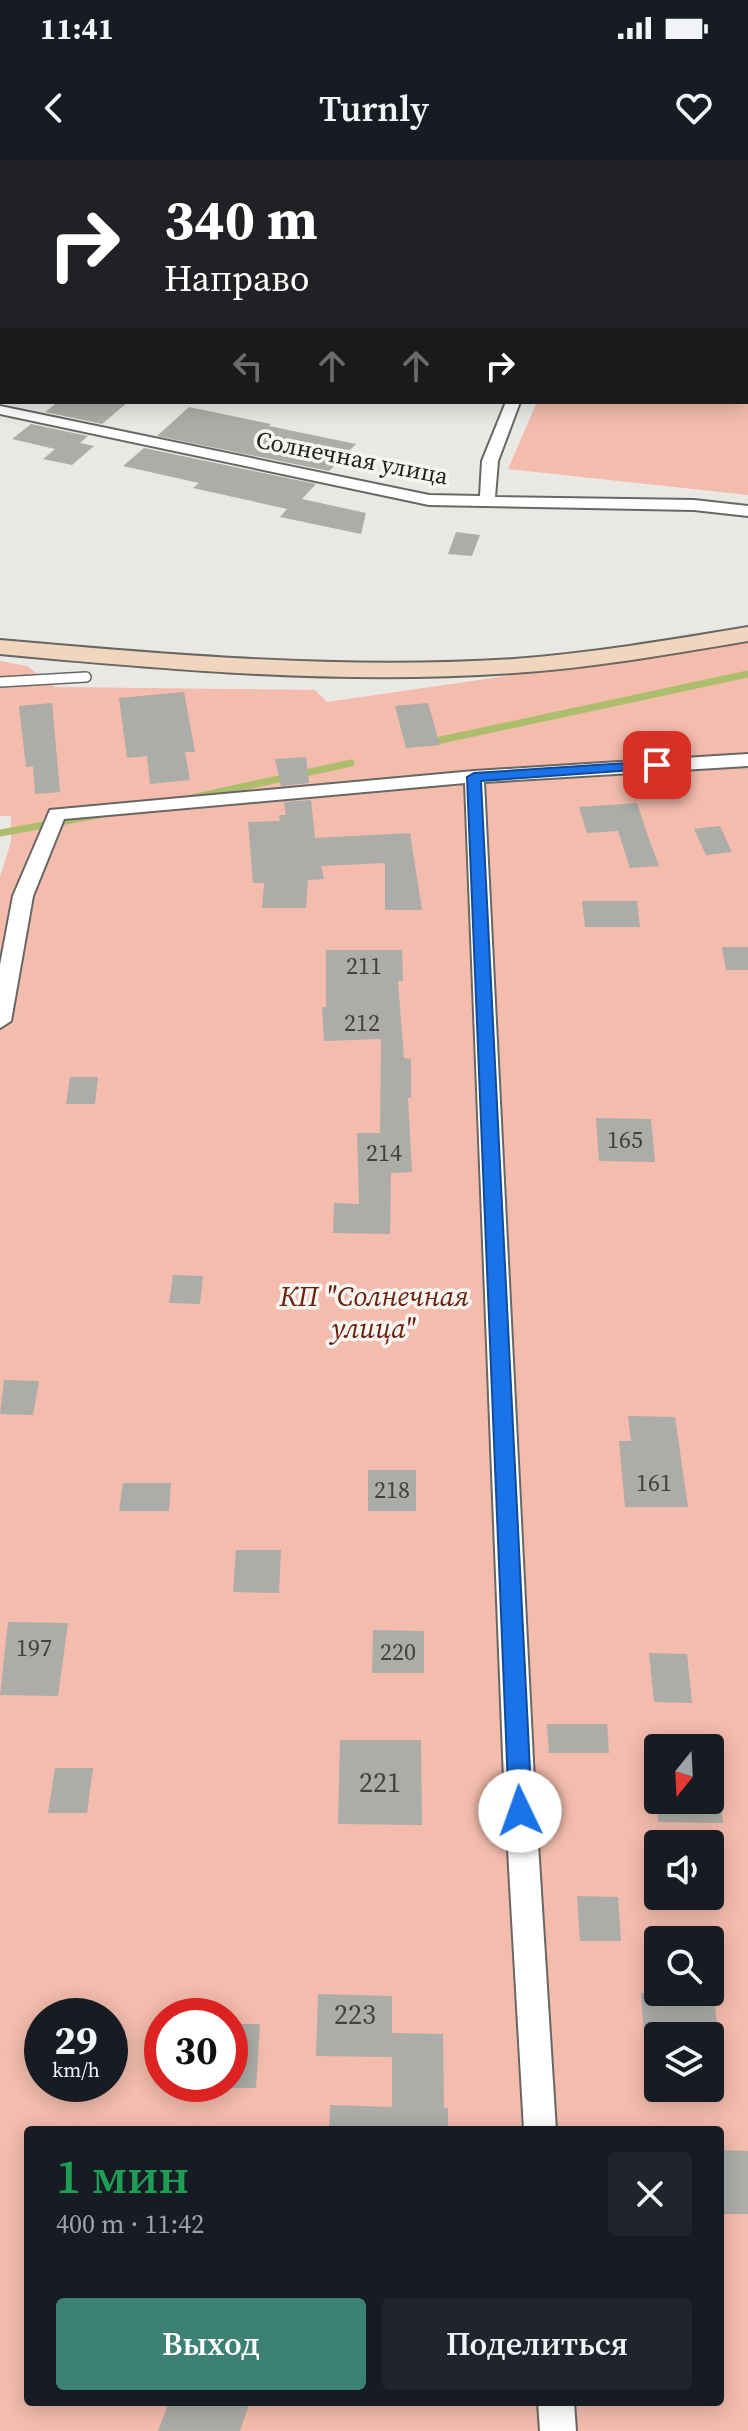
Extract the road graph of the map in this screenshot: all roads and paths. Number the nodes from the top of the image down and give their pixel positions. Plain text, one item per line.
1 (512, 404) edge
2 (0, 410) edge
3 (487, 503) junction
4 (748, 511) edge
5 (748, 634) edge
6 (0, 647) edge
7 (86, 677) dead end
8 (0, 682) edge
9 (748, 760) edge
10 (474, 777) junction
11 (0, 1021) edge
12 (540, 2126) edge
13 (556, 2406) edge
14 (558, 2431) edge

1 - 3 street
2 - 3 street, Солнечная улица
3 - 4 street, Солнечная улица
5 - 6 main road
7 - 8 lane
9 - 10 street
10 - 11 street
10 - 12 street
13 - 14 street

